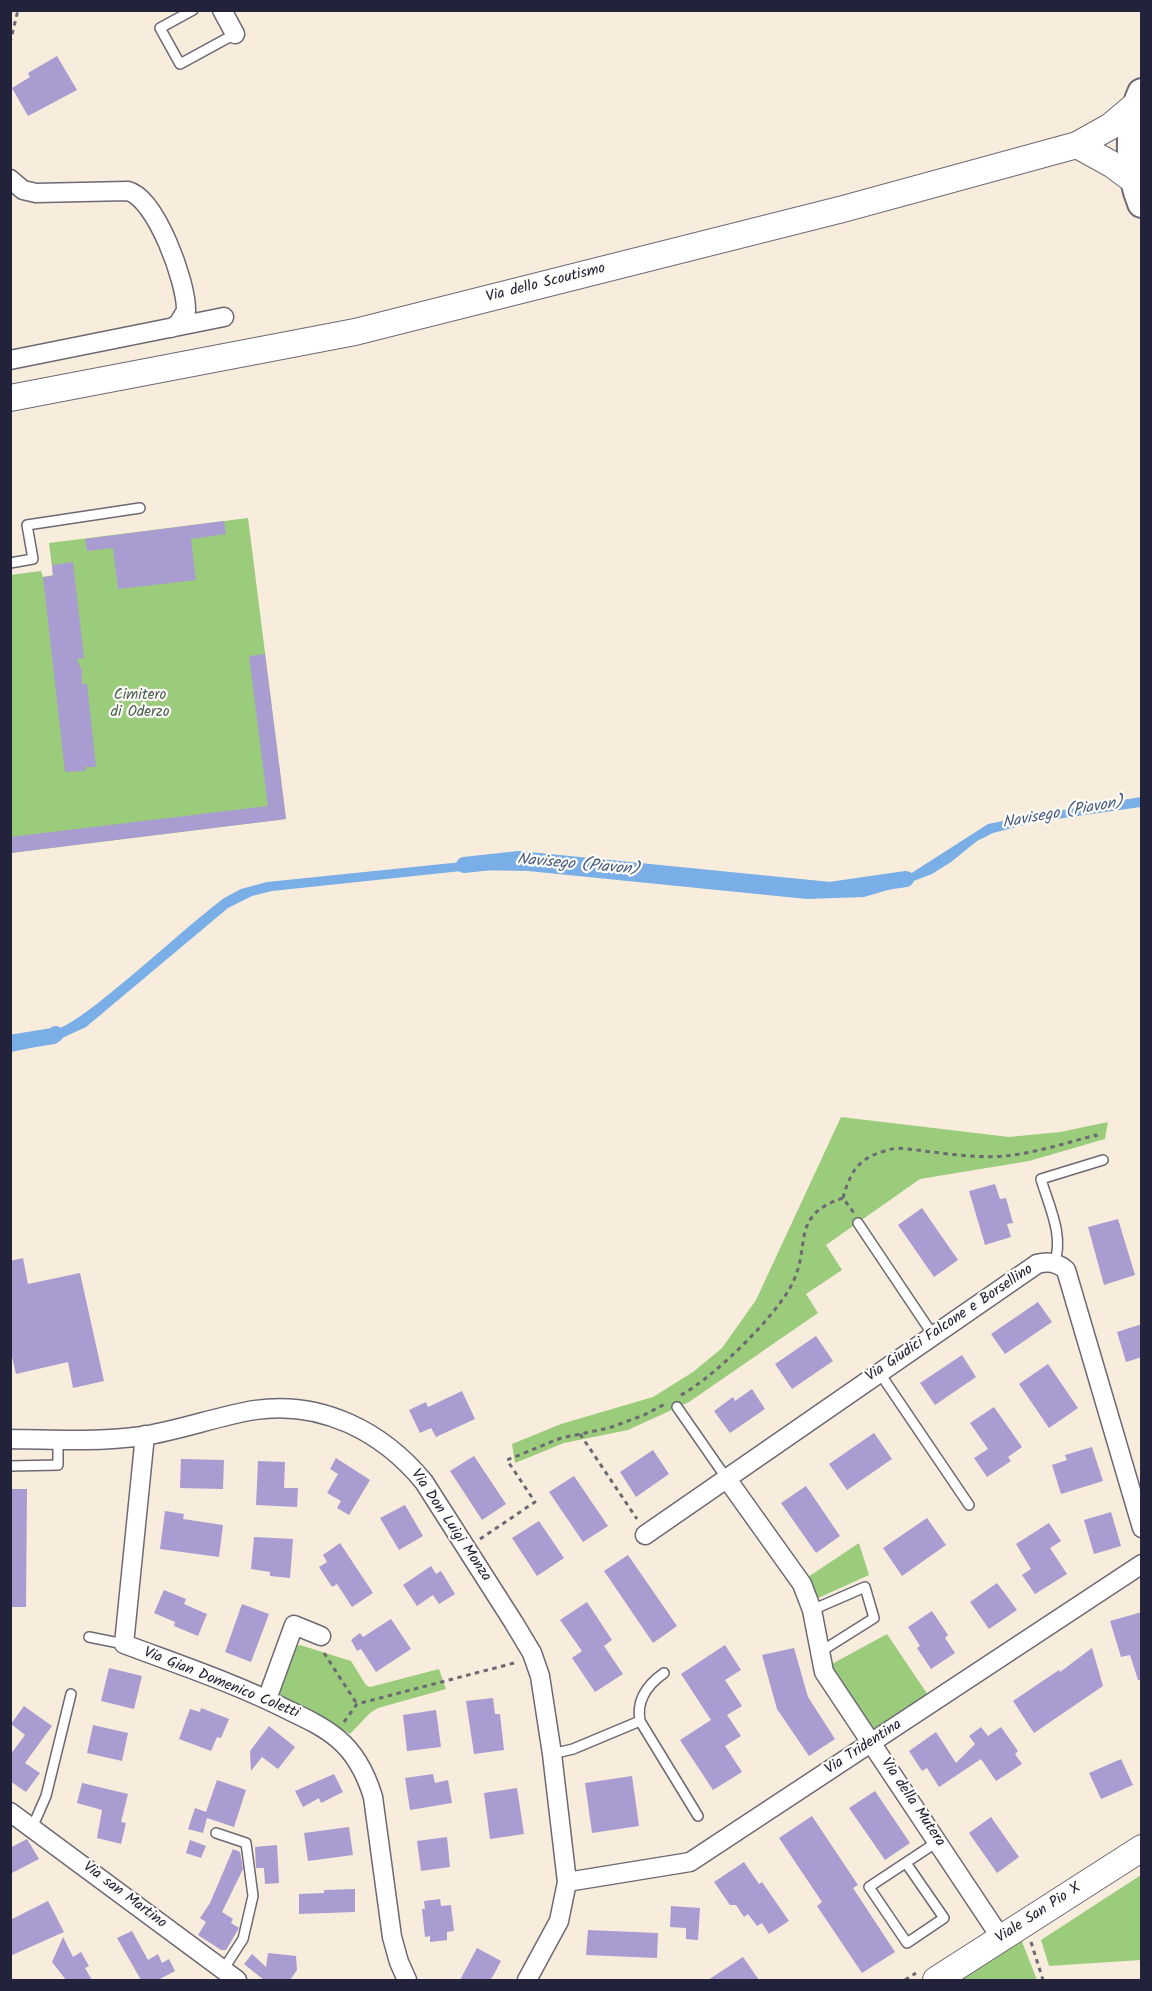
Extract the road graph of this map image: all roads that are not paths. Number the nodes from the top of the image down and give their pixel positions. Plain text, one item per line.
1 (193, 10) edge
2 (222, 10) edge
3 (235, 34) joint
4 (1139, 98) edge
5 (1077, 146) junction
6 (10, 179) edge
7 (1139, 193) edge
8 (224, 317) dead end
9 (171, 328) junction
10 (10, 360) edge
11 (10, 398) edge
12 (140, 508) dead end
13 (10, 563) edge
14 (1104, 1160) dead end
15 (858, 1223) road end
16 (1054, 1263) junction
17 (933, 1335) junction
18 (879, 1372) junction
19 (676, 1403) road end
20 (145, 1435) junction
21 (10, 1439) edge
22 (58, 1440) junction
23 (10, 1466) edge
24 (727, 1479) junction
25 (969, 1505) dead end
26 (641, 1527) road end
27 (1142, 1528) edge
28 (1142, 1564) edge
29 (812, 1610) junction
30 (321, 1636) road end
31 (89, 1637) dead end
32 (124, 1644) junction
33 (820, 1652) junction
34 (664, 1673) dead end
35 (71, 1694) dead end
36 (267, 1699) junction
37 (640, 1721) junction
38 (871, 1743) junction
39 (552, 1754) junction
40 (10, 1812) edge
41 (698, 1816) dead end
42 (32, 1828) junction
43 (216, 1833) dead end
44 (938, 1842) junction
45 (1142, 1848) edge
46 (906, 1863) junction
47 (567, 1882) junction
48 (1002, 1938) junction
49 (230, 1975) edge
50 (406, 1980) edge
51 (526, 1980) edge
52 (936, 1980) edge

1 - 3 lane
2 - 3 street
4 - 5 street, Via dello Scoutismo
4 - 7 main road
5 - 7 street
5 - 11 street, Via dello Scoutismo
6 - 9 street
8 - 9 street
9 - 10 street
12 - 13 lane
14 - 16 lane
15 - 17 lane
16 - 17 street, Via Giudici Falcone e Borsellino
16 - 27 street, Via Giudici Falcone e Borsellino
17 - 18 street, Via Giudici Falcone e Borsellino
18 - 24 street, Via Giudici Falcone e Borsellino
18 - 25 lane
19 - 24 lane
20 - 22 street, Via Don Luigi Monza
20 - 32 street, Via Gian Domenico Coletti
20 - 39 street, Via Don Luigi Monza
21 - 22 street, Via Don Luigi Monza
22 - 23 lane
24 - 26 street, Via Giudici Falcone e Borsellino
24 - 29 street, Via della Mutera
28 - 38 street, Via Tridentina
29 - 33 street, Via della Mutera
29 - 33 lane
30 - 36 street
31 - 32 lane
32 - 36 street, Via Gian Domenico Coletti
33 - 38 street, Via della Mutera
34 - 37 lane
35 - 42 lane
36 - 50 street, Via Gian Domenico Coletti
37 - 39 lane
37 - 41 lane
38 - 44 street, Via della Mutera
38 - 47 street, Via Tridentina
39 - 47 street, Via Don Luigi Monza
40 - 42 street, Via san Martino
42 - 49 street, Via san Martino
43 - 49 lane
44 - 46 lane
44 - 48 street, Via della Mutera
45 - 48 street, Viale San Pio X
46 - 46 lane
47 - 51 street, Via Don Luigi Monza
48 - 52 street, Viale San Pio X

